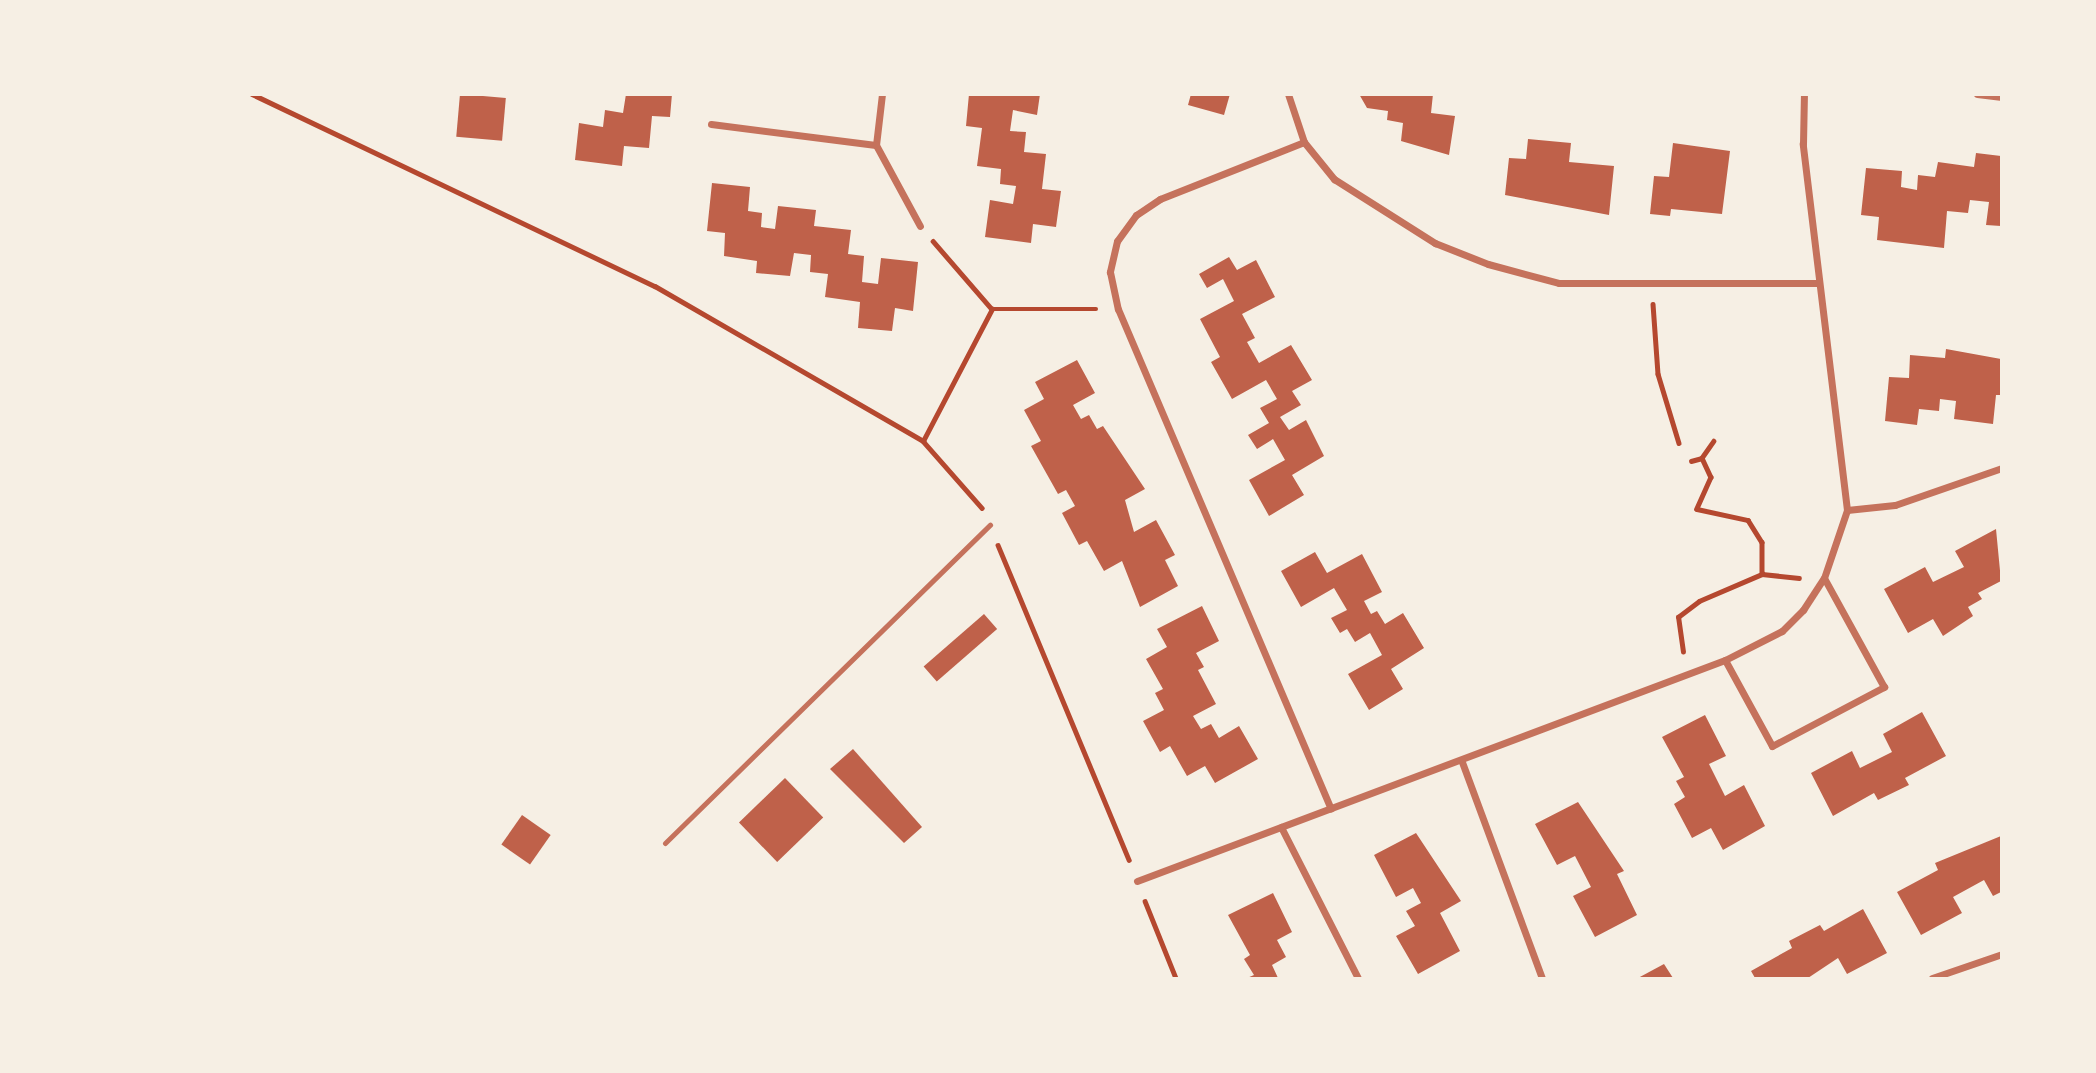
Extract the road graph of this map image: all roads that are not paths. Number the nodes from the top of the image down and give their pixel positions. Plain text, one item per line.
1 (882, 94) edge
2 (1287, 94) edge
3 (1804, 94) edge
4 (1977, 94) edge
5 (2001, 97) edge
6 (711, 124) dead end
7 (1304, 142) junction
8 (876, 145) junction
9 (920, 226) road end
10 (1819, 283) junction
11 (2001, 468) edge
12 (1847, 510) junction
13 (990, 525) road end
14 (1824, 578) junction
15 (1725, 660) junction
16 (1462, 762) junction
17 (1331, 809) junction
18 (1282, 827) junction
19 (665, 843) dead end
20 (1137, 881) road end
21 (2001, 954) edge
22 (1358, 978) edge
23 (1542, 978) edge
24 (1932, 978) edge

1 - 8 street
2 - 7 street
3 - 10 street
4 - 5 street
6 - 8 street
7 - 10 street
7 - 17 street
8 - 9 street
10 - 12 street
11 - 12 street
12 - 14 street
13 - 19 lane
14 - 15 street
14 - 15 street
15 - 16 street
16 - 17 street
16 - 23 street
17 - 18 street
18 - 20 street
18 - 22 street
21 - 24 street

